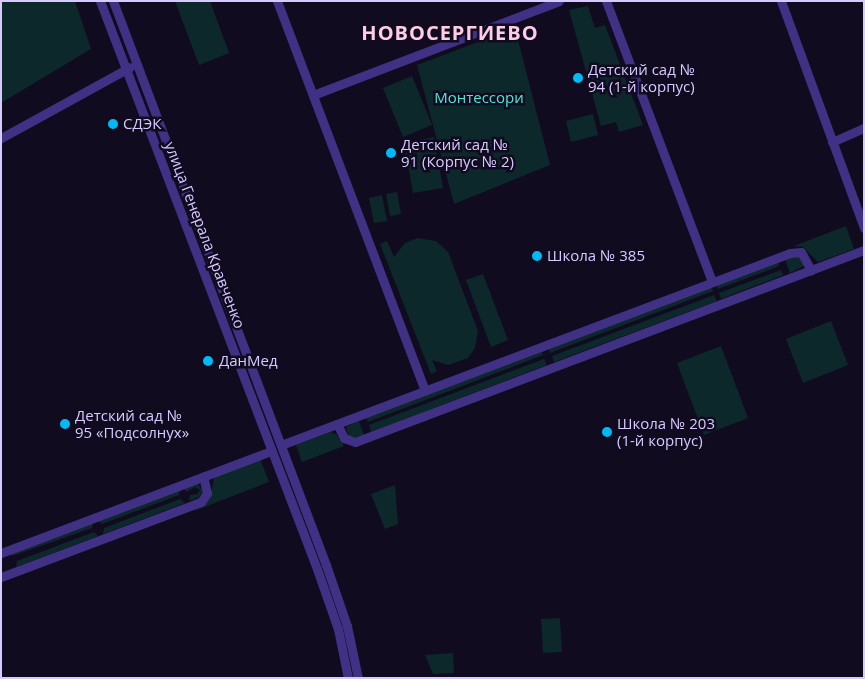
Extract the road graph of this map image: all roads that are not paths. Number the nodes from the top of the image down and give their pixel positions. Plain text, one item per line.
1 (100, 1) edge
2 (113, 1) edge
3 (277, 1) edge
4 (559, 1) edge
5 (606, 1) edge
6 (781, 1) edge
7 (137, 64) junction
8 (127, 68) junction
9 (313, 95) junction
10 (864, 128) edge
11 (1, 138) edge
12 (832, 142) junction
13 (863, 226) edge
14 (864, 250) edge
15 (811, 270) junction
16 (712, 282) junction
17 (425, 391) junction
18 (337, 424) junction
19 (281, 445) junction
20 (271, 451) junction
21 (203, 476) junction
22 (1, 553) edge
23 (1, 577) edge
24 (348, 678) edge
25 (358, 678) edge

1 - 8 street, улица Генерала Кравченко
2 - 7 street, улица Генерала Кравченко
3 - 9 street
4 - 9 street
5 - 16 street
6 - 12 street
7 - 8 street
7 - 19 street, улица Генерала Кравченко
8 - 11 street
8 - 20 street, улица Генерала Кравченко
9 - 17 street
10 - 12 street
12 - 13 street
14 - 15 street
15 - 16 street
15 - 18 street
16 - 17 street
17 - 18 street
18 - 19 street
19 - 25 street, улица Генерала Кравченко
20 - 21 street
20 - 24 street, улица Генерала Кравченко
21 - 22 street
21 - 23 street

